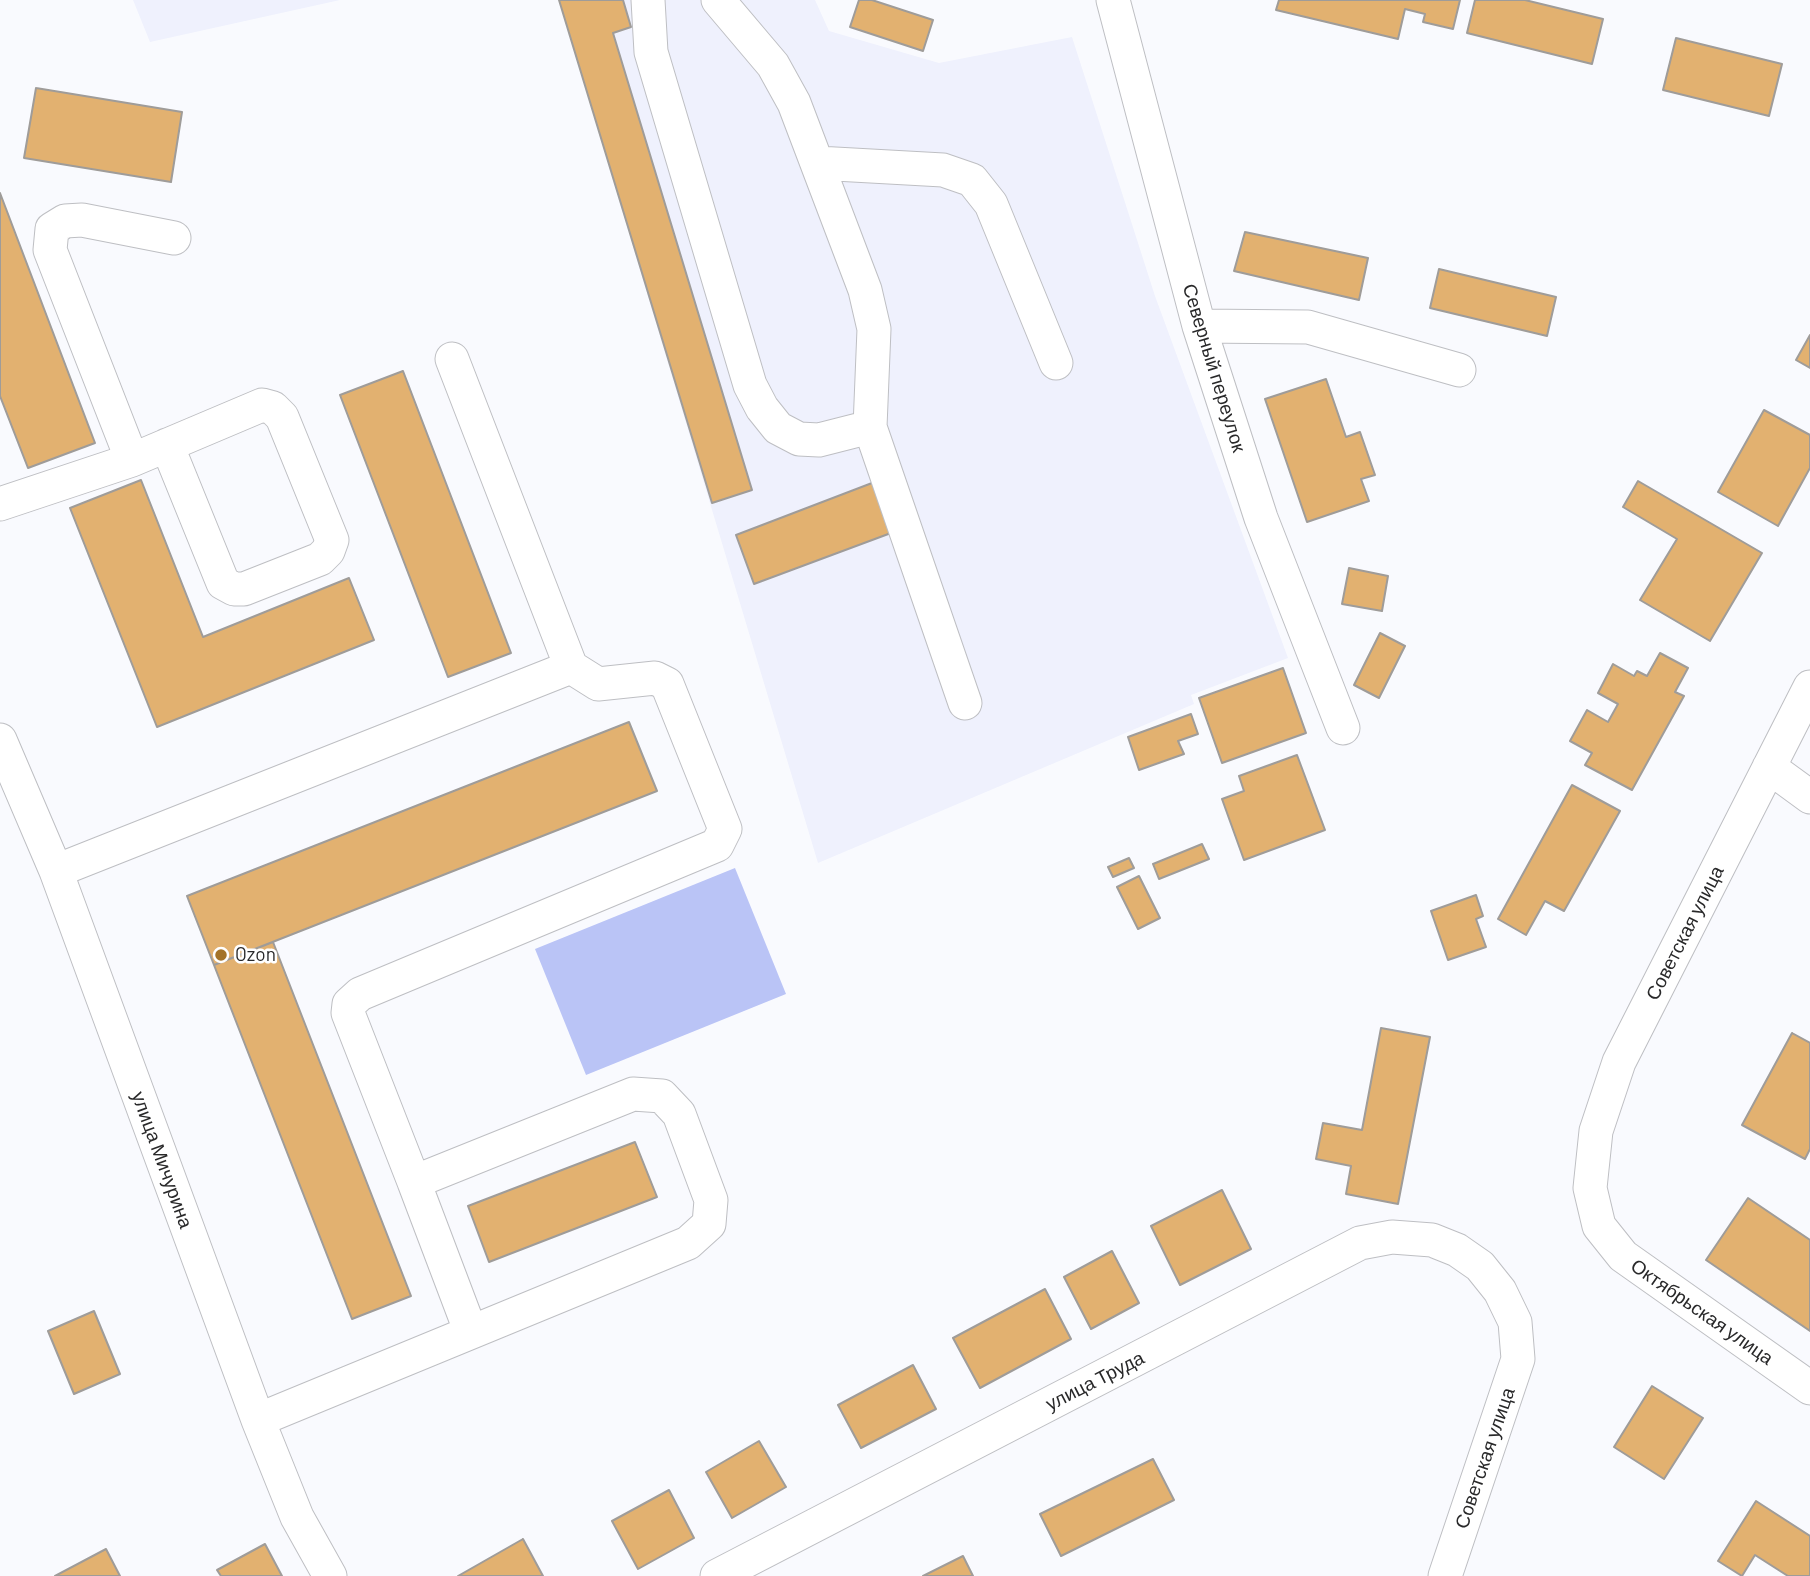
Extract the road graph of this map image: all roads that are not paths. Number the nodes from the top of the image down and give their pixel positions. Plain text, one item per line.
1 (648, 0) edge
2 (718, 0) edge
3 (1113, 0) edge
4 (817, 163) junction
5 (174, 238) dead end
6 (1199, 326) junction
7 (452, 359) dead end
8 (1056, 363) dead end
9 (1459, 370) dead end
10 (870, 428) junction
11 (167, 445) junction
12 (132, 460) junction
13 (0, 504) edge
14 (571, 667) junction
15 (1810, 687) edge
16 (965, 703) dead end
17 (1343, 728) dead end
18 (0, 740) edge
19 (1769, 767) junction
20 (1810, 797) edge
21 (56, 871) junction
22 (414, 1182) junction
23 (1590, 1188) joint
24 (1480, 1266) joint
25 (470, 1330) junction
26 (1810, 1388) edge
27 (258, 1420) junction
28 (330, 1576) edge
29 (717, 1576) edge
30 (1445, 1576) edge

1 - 10 street
2 - 4 street
3 - 6 street, Северный переулок
4 - 8 street
4 - 10 street
5 - 12 street
6 - 9 street
6 - 17 street, Северный переулок
7 - 14 street
10 - 16 street
11 - 11 street
11 - 12 street
12 - 13 street
14 - 21 street
14 - 22 street
15 - 19 street, Советская улица
18 - 21 street, улица Мичурина
19 - 20 street
19 - 23 street, Советская улица
21 - 27 street, улица Мичурина
22 - 25 street
22 - 25 street
23 - 26 street, Октябрьская улица
24 - 29 street, улица Труда
24 - 30 street, Советская улица
25 - 27 street
27 - 28 street, улица Мичурина

